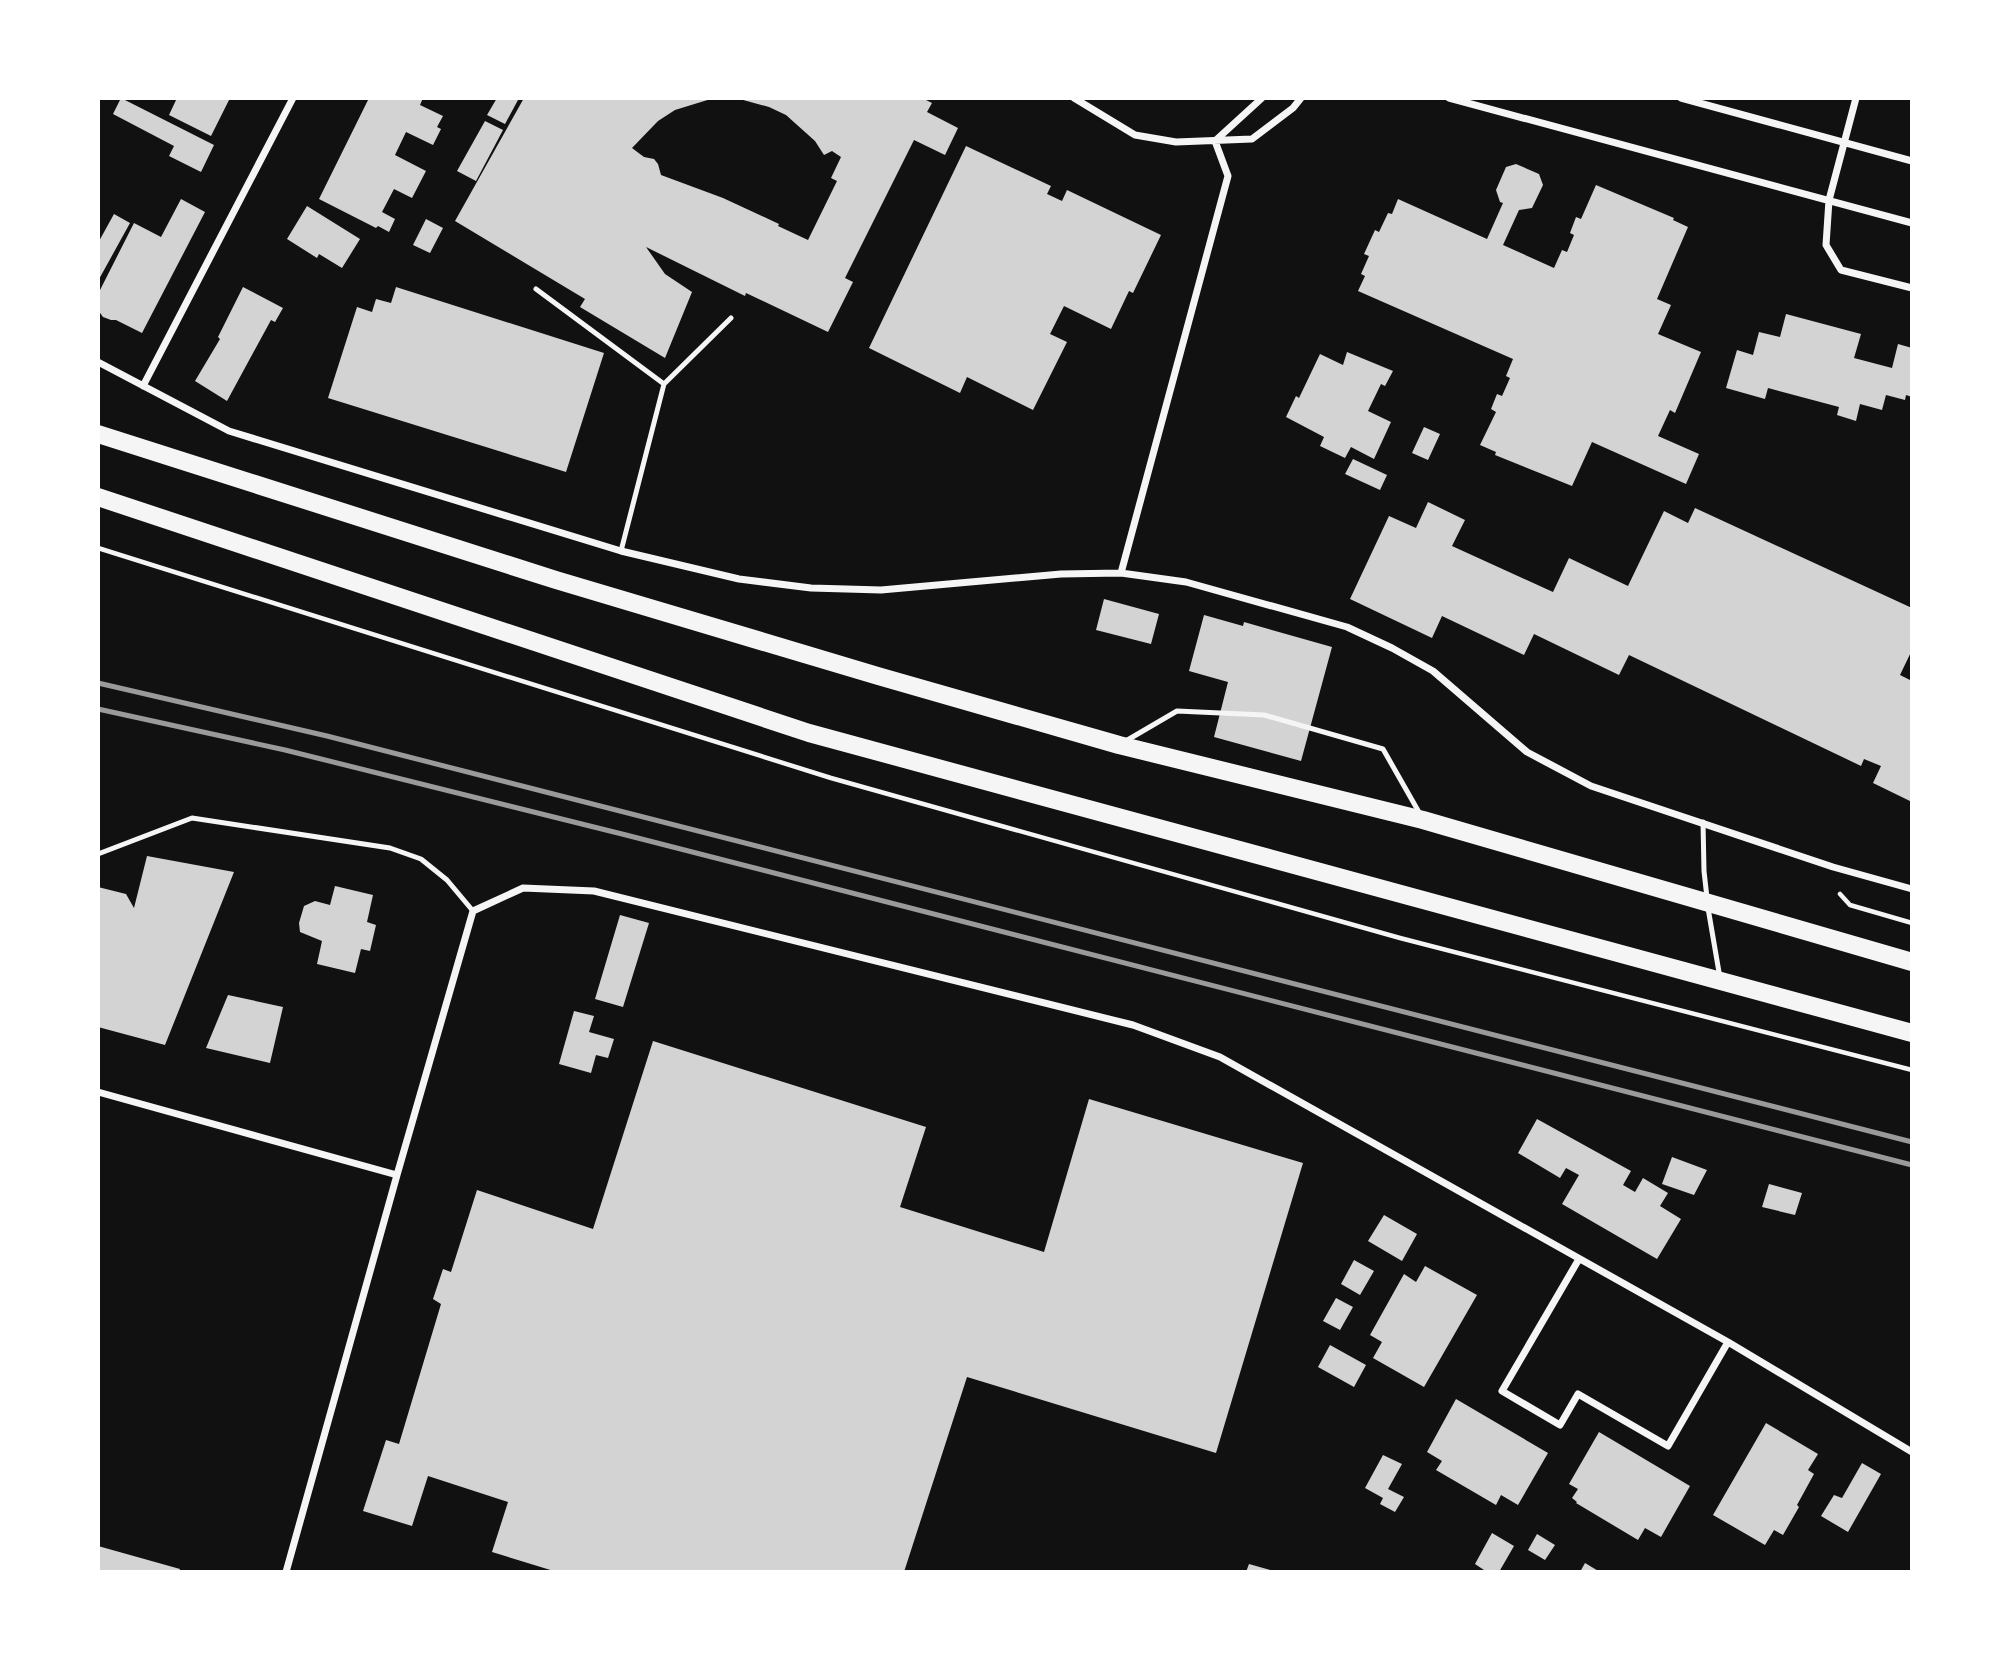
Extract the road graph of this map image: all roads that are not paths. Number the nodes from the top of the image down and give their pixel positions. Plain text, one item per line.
1 (293, 98) edge
2 (1074, 98) edge
3 (1262, 98) edge
4 (1301, 98) edge
5 (1449, 98) edge
6 (1681, 98) edge
7 (1856, 98) edge
8 (1215, 141) junction
9 (1844, 143) junction
10 (1912, 161) edge
11 (1829, 200) junction
12 (1912, 223) edge
13 (1912, 288) edge
14 (536, 289) dead end
15 (731, 318) dead end
16 (98, 362) edge
17 (664, 384) junction
18 (144, 386) junction
19 (98, 434) edge
20 (98, 497) edge
21 (621, 551) junction
22 (1121, 573) junction
23 (1119, 745) junction
24 (1423, 820) junction
25 (1703, 822) junction
26 (98, 854) edge
27 (1912, 889) edge
28 (1707, 903) junction
29 (473, 911) junction
30 (1912, 962) edge
31 (1721, 981) junction
32 (1912, 1032) edge
33 (98, 1091) edge
34 (397, 1175) junction
35 (1579, 1259) junction
36 (1728, 1342) junction
37 (1912, 1452) edge
38 (286, 1572) edge

1 - 18 street
2 - 8 street
3 - 8 street
4 - 8 street
5 - 11 street
6 - 9 street
7 - 9 street
8 - 22 street
9 - 10 street
9 - 11 street
11 - 12 street
11 - 13 street
14 - 17 lane
15 - 17 lane
16 - 18 street
17 - 21 lane
18 - 21 street
19 - 23 main road
20 - 31 main road
21 - 22 street
22 - 25 street
23 - 24 main road
23 - 24 lane
24 - 28 main road
25 - 27 street
25 - 28 lane
26 - 29 lane
28 - 30 main road
28 - 31 lane
29 - 34 street
29 - 35 street
31 - 32 main road
33 - 34 street
34 - 38 street
35 - 36 street
35 - 36 street
36 - 37 street

